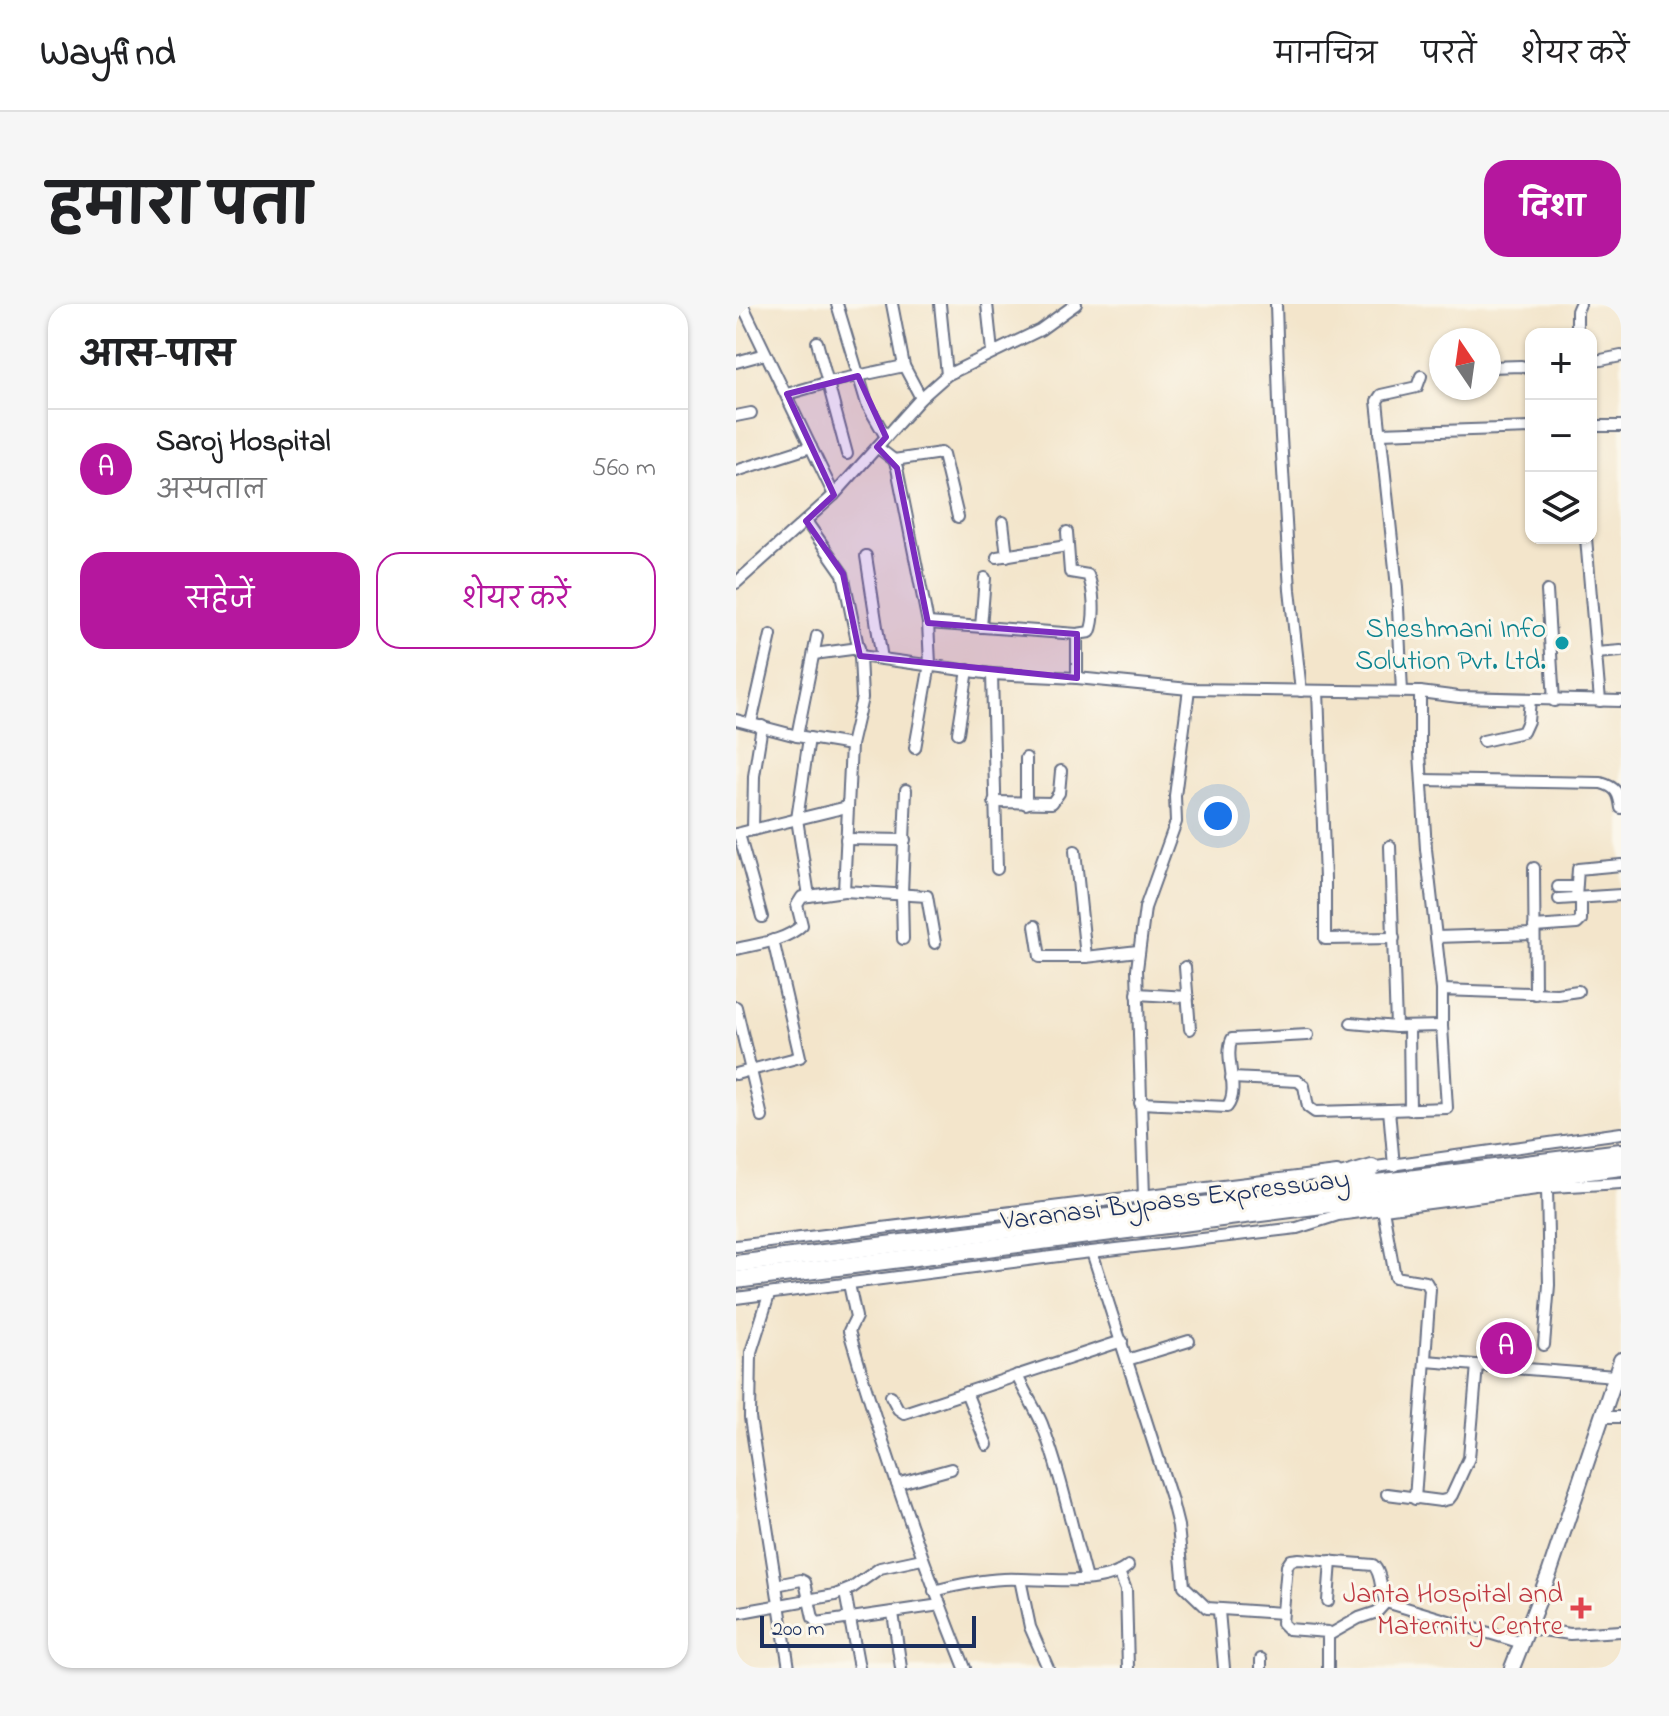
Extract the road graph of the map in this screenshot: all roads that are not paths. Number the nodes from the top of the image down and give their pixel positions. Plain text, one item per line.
1 (742, 304) edge
2 (837, 304) edge
3 (892, 304) edge
4 (940, 304) edge
5 (987, 304) edge
6 (1076, 304) edge
7 (1276, 304) edge
8 (1580, 304) edge
9 (1577, 328) edge
10 (817, 342) dead end
11 (992, 352) junction
12 (765, 354) junction
13 (1621, 356) edge
14 (1597, 361) edge
15 (736, 362) edge
16 (904, 366) junction
17 (1501, 367) edge
18 (1525, 367) edge
19 (947, 375) junction
20 (858, 376) junction
21 (1421, 376) dead end
22 (829, 382) junction
23 (787, 394) junction
24 (921, 398) junction
25 (751, 413) dead end
26 (736, 416) edge
27 (1597, 426) edge
28 (1621, 426) edge
29 (1525, 428) edge
30 (1380, 433) junction
31 (886, 437) junction
32 (811, 447) junction
33 (877, 447) junction
34 (847, 454) dead end
35 (894, 460) junction
36 (736, 471) edge
37 (834, 495) junction
38 (958, 517) dead end
39 (806, 521) junction
40 (1003, 522) dead end
41 (1067, 532) dead end
42 (1587, 544) edge
43 (1067, 546) junction
44 (866, 556) dead end
45 (736, 564) edge
46 (985, 578) dead end
47 (740, 579) edge
48 (1547, 591) dead end
49 (928, 623) junction
50 (981, 627) junction
51 (1077, 634) junction
52 (771, 635) dead end
53 (817, 636) dead end
54 (1621, 651) edge
55 (859, 652) junction
56 (1596, 653) junction
57 (814, 654) junction
58 (882, 659) junction
59 (930, 664) junction
60 (968, 670) junction
61 (992, 674) junction
62 (1077, 678) junction
63 (1189, 689) junction
64 (1301, 691) junction
65 (1318, 691) junction
66 (1402, 692) junction
67 (1420, 692) junction
68 (1530, 700) junction
69 (1554, 701) junction
70 (1600, 701) junction
71 (1621, 701) edge
72 (736, 720) edge
73 (757, 725) junction
74 (958, 733) dead end
75 (797, 736) junction
76 (809, 738) junction
77 (1483, 741) dead end
78 (851, 745) junction
79 (915, 748) dead end
80 (1026, 758) dead end
81 (1061, 771) dead end
82 (1423, 780) junction
83 (906, 790) dead end
84 (994, 802) junction
85 (1026, 804) junction
86 (847, 807) junction
87 (1621, 808) edge
88 (797, 819) junction
89 (753, 830) junction
90 (737, 834) edge
91 (846, 839) junction
92 (905, 840) junction
93 (1390, 846) dead end
94 (1075, 851) dead end
95 (1621, 865) edge
96 (1534, 868) dead end
97 (997, 869) dead end
98 (844, 891) junction
99 (902, 893) junction
100 (1559, 893) dead end
101 (1578, 895) junction
102 (1621, 895) edge
103 (809, 896) junction
104 (762, 917) dead end
105 (1035, 926) dead end
106 (1534, 931) junction
107 (1436, 937) junction
108 (1394, 938) junction
109 (903, 939) dead end
110 (773, 940) junction
111 (935, 943) dead end
112 (736, 949) edge
113 (1138, 951) junction
114 (1086, 957) junction
115 (1185, 967) dead end
116 (1442, 990) junction
117 (1578, 991) dead end
118 (1137, 994) junction
119 (1535, 994) junction
120 (1188, 997) junction
121 (736, 1007) edge
122 (1351, 1023) dead end
123 (1442, 1026) junction
124 (1396, 1027) junction
125 (1409, 1027) junction
126 (1190, 1029) dead end
127 (1308, 1035) dead end
128 (752, 1070) junction
129 (736, 1074) edge
130 (1231, 1078) junction
131 (1140, 1103) junction
132 (1389, 1110) junction
133 (1410, 1110) junction
134 (762, 1117) dead end
135 (1621, 1133) edge
136 (1621, 1145) edge
137 (1621, 1152) edge
138 (1554, 1160) junction
139 (1394, 1166) junction
140 (1621, 1167) edge
141 (1372, 1168) junction
142 (1621, 1183) edge
143 (1547, 1188) junction
144 (1144, 1197) junction
145 (1259, 1197) junction
146 (1382, 1197) junction
147 (1270, 1213) junction
148 (1338, 1215) junction
149 (736, 1246) edge
150 (1092, 1252) junction
151 (736, 1264) edge
152 (736, 1280) edge
153 (849, 1284) junction
154 (769, 1295) junction
155 (736, 1298) edge
156 (1122, 1341) junction
157 (1189, 1341) dead end
158 (1544, 1345) dead end
159 (1127, 1360) junction
160 (1621, 1360) edge
161 (1426, 1361) junction
162 (1477, 1365) junction
163 (1017, 1375) junction
164 (1615, 1376) junction
165 (966, 1392) junction
166 (891, 1396) dead end
167 (1601, 1417) junction
168 (1621, 1417) edge
169 (987, 1445) dead end
170 (951, 1469) dead end
171 (897, 1484) junction
172 (1387, 1494) dead end
173 (1415, 1499) junction
174 (922, 1559) junction
175 (1331, 1561) junction
176 (1020, 1579) junction
177 (1086, 1579) junction
178 (776, 1585) junction
179 (934, 1591) junction
180 (845, 1592) junction
181 (810, 1600) junction
182 (1328, 1601) dead end
183 (1386, 1602) junction
184 (940, 1605) junction
185 (780, 1606) junction
186 (1219, 1611) junction
187 (736, 1613) edge
188 (893, 1613) junction
189 (1282, 1613) junction
190 (851, 1620) junction
191 (1528, 1628) junction
192 (1621, 1631) edge
193 (1329, 1635) junction
194 (1522, 1643) junction
195 (789, 1668) edge
196 (859, 1668) edge
197 (901, 1668) edge
198 (965, 1668) edge
199 (1048, 1668) edge
200 (1128, 1668) edge
201 (1224, 1668) edge
202 (1328, 1668) edge
203 (1512, 1668) edge

1 - 12 street
2 - 20 street
3 - 16 street
4 - 19 street
5 - 11 street
6 - 11 street
7 - 64 street
8 - 9 street
10 - 22 street
11 - 19 street
12 - 15 street
12 - 23 street
13 - 14 street
16 - 20 street
16 - 24 street
17 - 18 street
19 - 24 street
20 - 22 street
20 - 31 street
21 - 30 street
22 - 23 street
22 - 34 street
23 - 32 street
24 - 31 street
25 - 26 street
27 - 28 street
29 - 30 street
30 - 66 street
31 - 33 street
32 - 36 street
32 - 37 street
33 - 35 street
33 - 37 street
35 - 38 street
35 - 49 street
37 - 39 street
39 - 47 street
39 - 55 street
40 - 43 street
41 - 43 street
42 - 56 street
43 - 51 street
44 - 58 street
45 - 47 street
46 - 50 street
48 - 69 street
49 - 50 street
49 - 59 street
50 - 51 street
51 - 62 street
52 - 73 street
53 - 57 street
54 - 56 street
55 - 57 street
55 - 58 street
55 - 78 street
56 - 70 street
57 - 75 street
58 - 59 street
59 - 60 street
59 - 79 street
60 - 61 street
60 - 74 street
61 - 62 street
61 - 84 street
62 - 63 street
63 - 64 street
63 - 113 street
64 - 65 street
65 - 66 street
65 - 108 street
66 - 67 street
67 - 68 street
67 - 82 street
68 - 69 street
68 - 77 street
69 - 70 street
70 - 71 street
72 - 73 street
73 - 75 street
73 - 89 street
75 - 76 street
76 - 78 street
76 - 88 street
78 - 86 street
80 - 85 street
81 - 85 street
82 - 87 street
82 - 107 street
83 - 92 street
84 - 85 street
84 - 97 street
86 - 88 street
86 - 91 street
88 - 89 street
88 - 103 street
89 - 90 street
90 - 104 street
91 - 92 street
91 - 98 street
92 - 99 street
93 - 108 street
94 - 114 street
95 - 101 street
96 - 106 street
98 - 99 street
98 - 103 street
99 - 109 street
99 - 111 street
100 - 101 street
101 - 102 street
101 - 106 street
103 - 110 street
105 - 114 street
106 - 107 street
106 - 119 street
107 - 116 street
108 - 124 street
110 - 112 street
110 - 128 street
113 - 114 street
113 - 118 street
115 - 120 street
116 - 119 street
116 - 123 street
117 - 119 street
118 - 120 street
118 - 131 street
120 - 126 street
121 - 128 street
122 - 124 street
123 - 125 street
123 - 133 street
124 - 125 street
125 - 133 street
127 - 130 street
128 - 129 street
128 - 134 street
130 - 131 street
130 - 132 street
131 - 144 street
132 - 133 street
132 - 139 street
135 - 139 street
136 - 138 street
137 - 138 highway, Varanasi Bypass Expressway
138 - 146 highway, Varanasi Bypass Expressway
139 - 141 street
140 - 146 highway, Varanasi Bypass Expressway
141 - 144 street
141 - 145 highway
142 - 143 street
143 - 146 street
143 - 158 street
144 - 149 street
145 - 146 highway, Varanasi Bypass Expressway
145 - 151 highway, Varanasi Bypass Expressway
146 - 147 highway, Varanasi Bypass Expressway
146 - 148 street
146 - 161 street
147 - 148 highway
147 - 152 highway, Varanasi Bypass Expressway
148 - 150 street
150 - 153 street
150 - 156 street
153 - 154 street
153 - 171 street
154 - 155 street
154 - 178 street
156 - 159 street
156 - 163 street
157 - 159 street
159 - 186 street
160 - 164 main road
161 - 162 street
161 - 173 street
162 - 164 street
162 - 173 street
163 - 165 street
163 - 177 street
164 - 167 main road
165 - 166 street
165 - 169 street
167 - 168 street
167 - 191 main road
170 - 171 street
171 - 174 street
172 - 173 street
174 - 179 street
174 - 180 street
175 - 182 street
175 - 183 street
175 - 189 street
176 - 177 street
176 - 179 street
176 - 199 street
177 - 200 street
178 - 181 street
178 - 185 street
179 - 184 street
180 - 181 street
180 - 190 street
181 - 185 street
181 - 190 street
183 - 193 street
183 - 194 street
184 - 188 street
184 - 198 street
185 - 187 street
185 - 195 street
186 - 189 street
186 - 201 street
188 - 190 street
188 - 197 street
189 - 193 street
190 - 196 street
191 - 192 street
191 - 194 main road
193 - 202 street
194 - 203 main road

